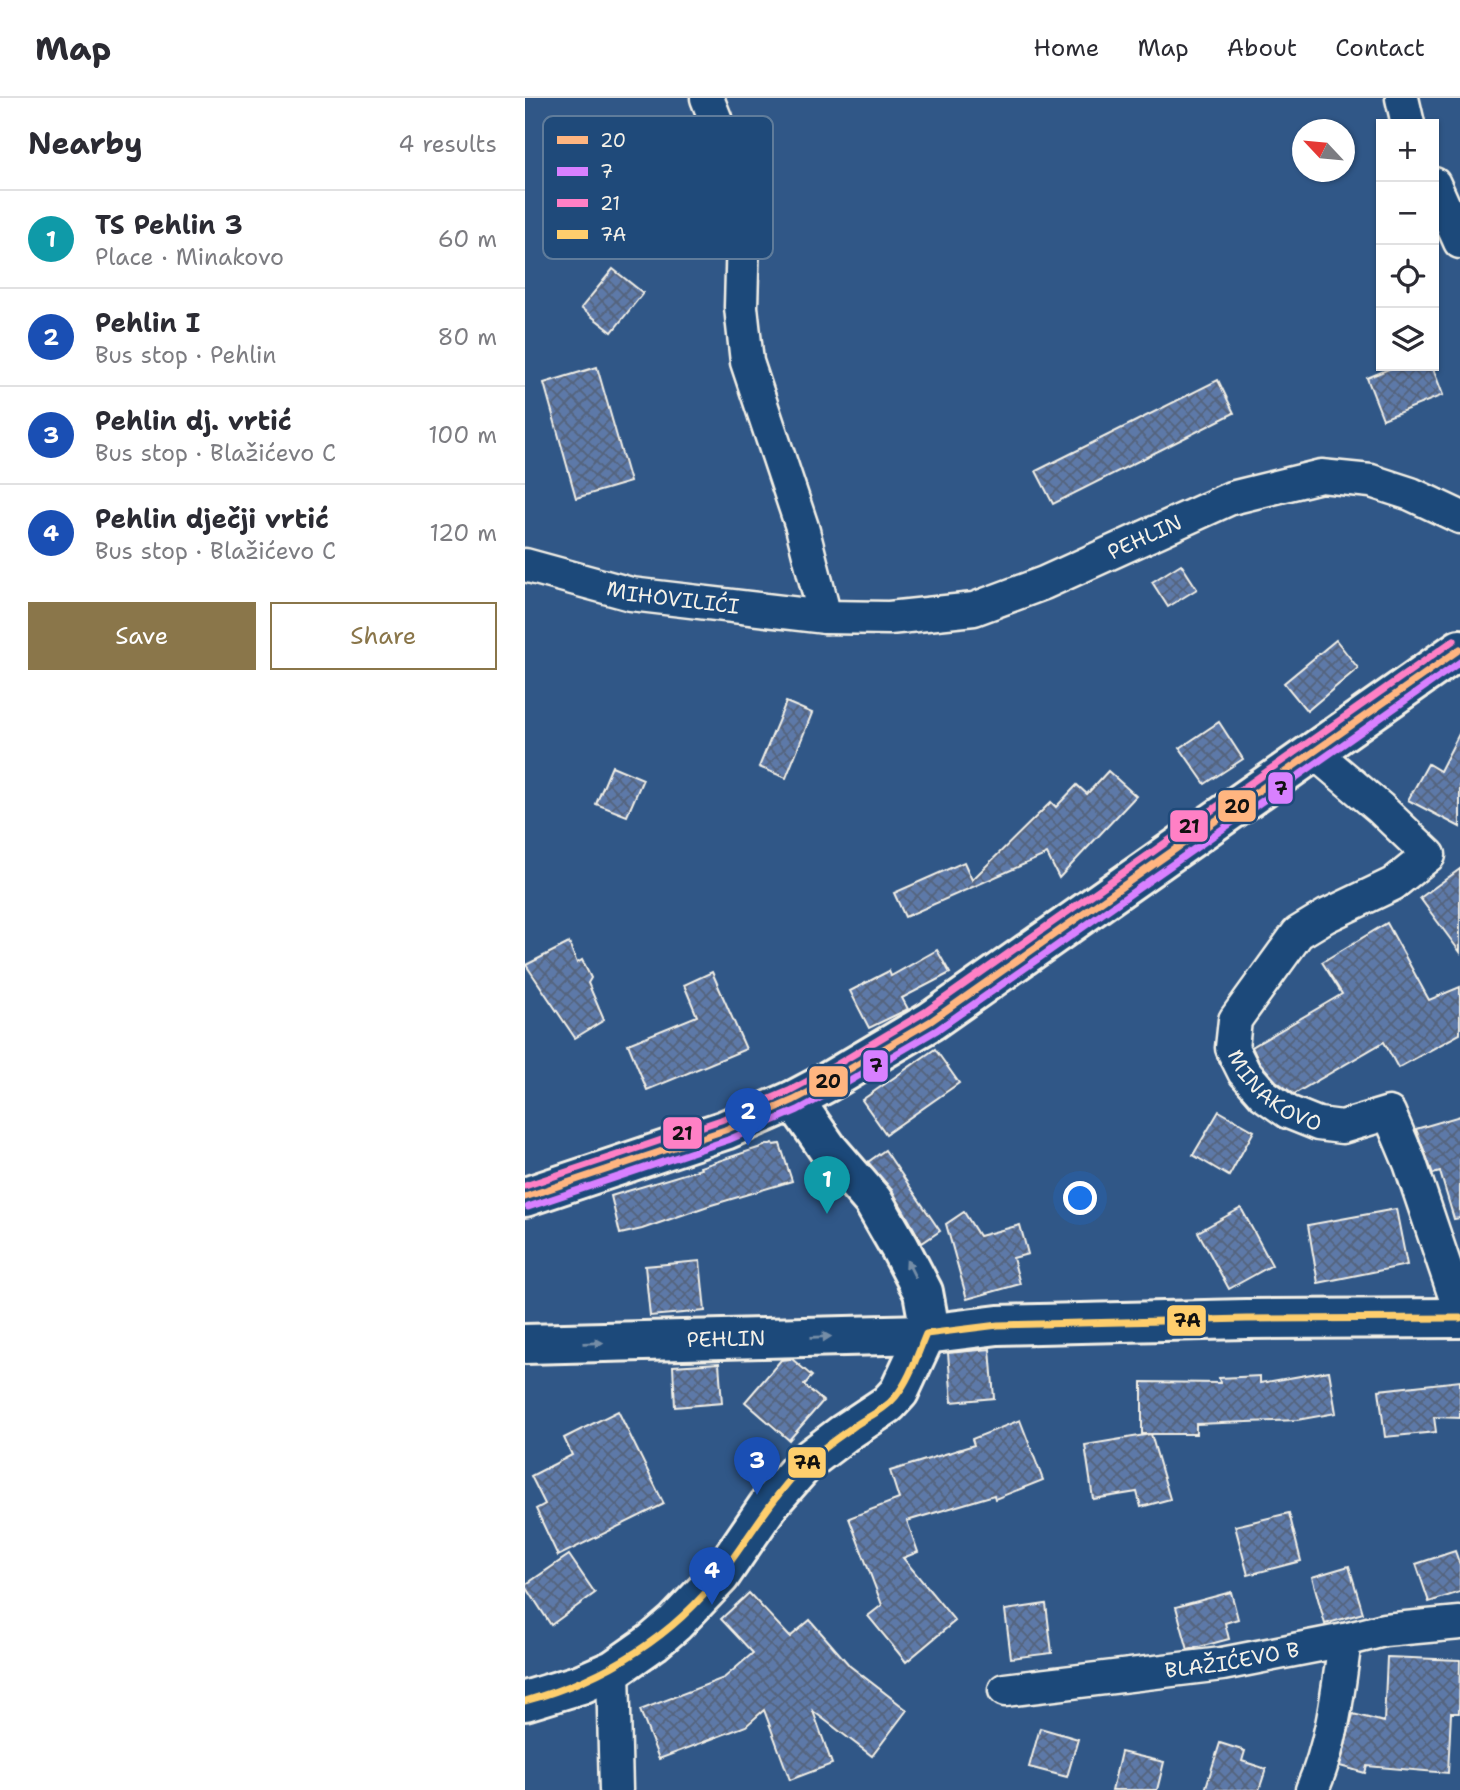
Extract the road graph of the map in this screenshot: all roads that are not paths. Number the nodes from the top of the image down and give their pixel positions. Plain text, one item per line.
1 (707, 98) edge
2 (1402, 98) edge
3 (714, 116) edge
4 (1407, 119) edge
5 (1439, 195) edge
6 (1460, 242) edge
7 (742, 259) edge
8 (1460, 517) edge
9 (525, 565) edge
10 (825, 617) junction
11 (1460, 649) edge
12 (1314, 752) junction
13 (794, 1100) junction
14 (525, 1197) edge
15 (1460, 1311) edge
16 (1460, 1318) edge
17 (926, 1334) junction
18 (525, 1344) edge
19 (1460, 1623) edge
20 (1345, 1640) junction
21 (613, 1670) junction
22 (1005, 1690) dead end
23 (525, 1701) edge
24 (616, 1790) edge
25 (1312, 1790) edge

1 - 3 street
2 - 4 street
5 - 6 street
7 - 10 street
8 - 10 street, PEHLIN
9 - 10 street, MIHOVILIĆI
11 - 12 street
12 - 13 street
12 - 15 street, MINAKOVO
13 - 14 street
17 -> 13 street
16 - 17 street
18 -> 17 street, PEHLIN
17 - 21 street
19 - 20 street, BLAŽIĆEVO B
20 - 22 street, BLAŽIĆEVO B
20 - 25 street
21 - 23 street
21 - 24 street

